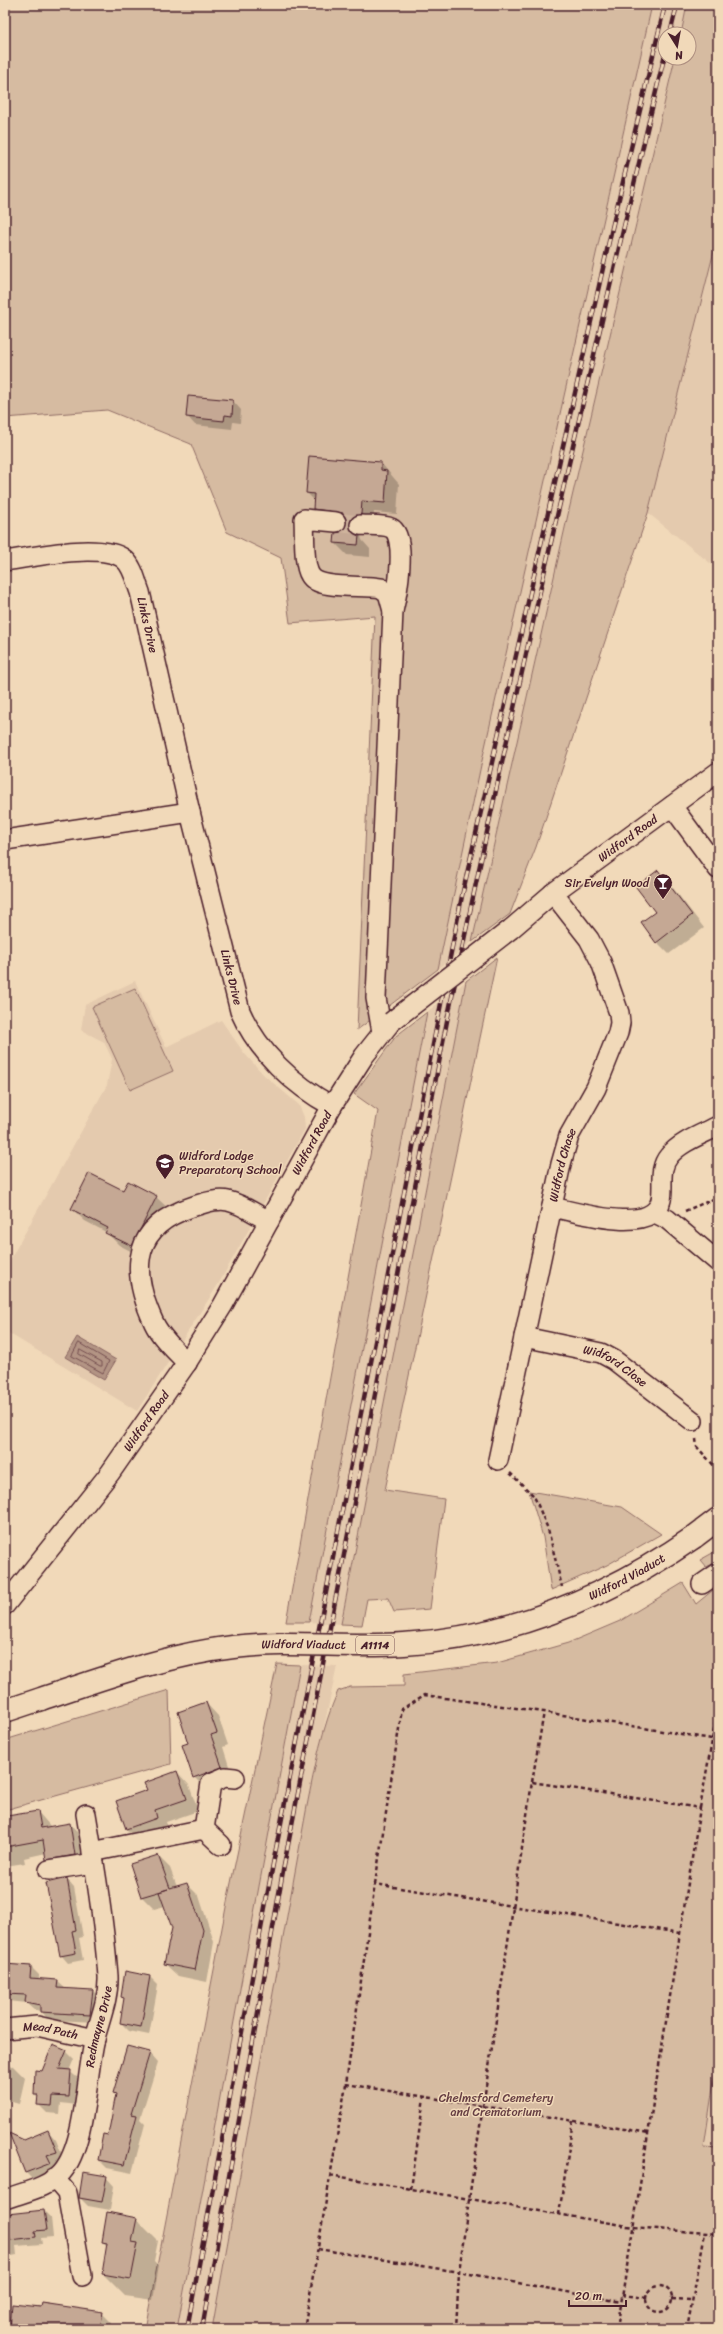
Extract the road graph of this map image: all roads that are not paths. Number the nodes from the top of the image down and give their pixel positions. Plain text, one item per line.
1 (336, 522) tunnel mouth
2 (360, 525) tunnel mouth
3 (5, 561) edge
4 (393, 611) junction
5 (718, 772) edge
6 (672, 806) junction
7 (190, 812) junction
8 (5, 840) edge
9 (718, 870) edge
10 (553, 893) junction
11 (386, 1027) junction
12 (332, 1106) junction
13 (718, 1126) edge
14 (552, 1207) junction
15 (661, 1216) junction
16 (269, 1221) junction
17 (718, 1262) edge
18 (524, 1337) junction
19 (187, 1363) junction
20 (693, 1421) road end
21 (498, 1460) road end
22 (718, 1519) edge
23 (718, 1574) edge
24 (702, 1584) dead end
25 (5, 1605) edge
26 (5, 1712) edge
27 (234, 1778) dead end
28 (86, 1814) dead end
29 (204, 1829) junction
30 (221, 1845) dead end
31 (93, 1857) junction
32 (49, 1870) dead end
33 (5, 2030) edge
34 (95, 2039) junction
35 (54, 2178) junction
36 (5, 2199) edge
37 (82, 2276) dead end

1 - 4 street
2 - 4 street
3 - 7 street, Links Drive
4 - 11 street
5 - 6 street, Widford Road
6 - 9 street
6 - 10 street, Widford Road
7 - 8 street
7 - 12 street, Links Drive
10 - 11 street, Widford Road, bridge
10 - 14 street, Widford Chase
11 - 12 street, Widford Road
12 - 16 street, Widford Road
13 - 15 street
14 - 15 street
14 - 18 street, Widford Chase
15 - 17 street
16 - 19 street, Widford Road
16 - 19 street
18 - 20 street, Widford Close
18 - 21 street, Widford Chase
19 - 25 street, Widford Road
22 - 26 main road, Widford Viaduct / A1114, bridge
23 - 24 street
27 - 29 street
28 - 31 street, Redmayne Drive
29 - 30 street
29 - 31 street
31 - 32 street
31 - 34 street, Redmayne Drive
33 - 34 street, Mead Path
34 - 35 street, Redmayne Drive
35 - 36 street, Redmayne Drive
35 - 37 street

